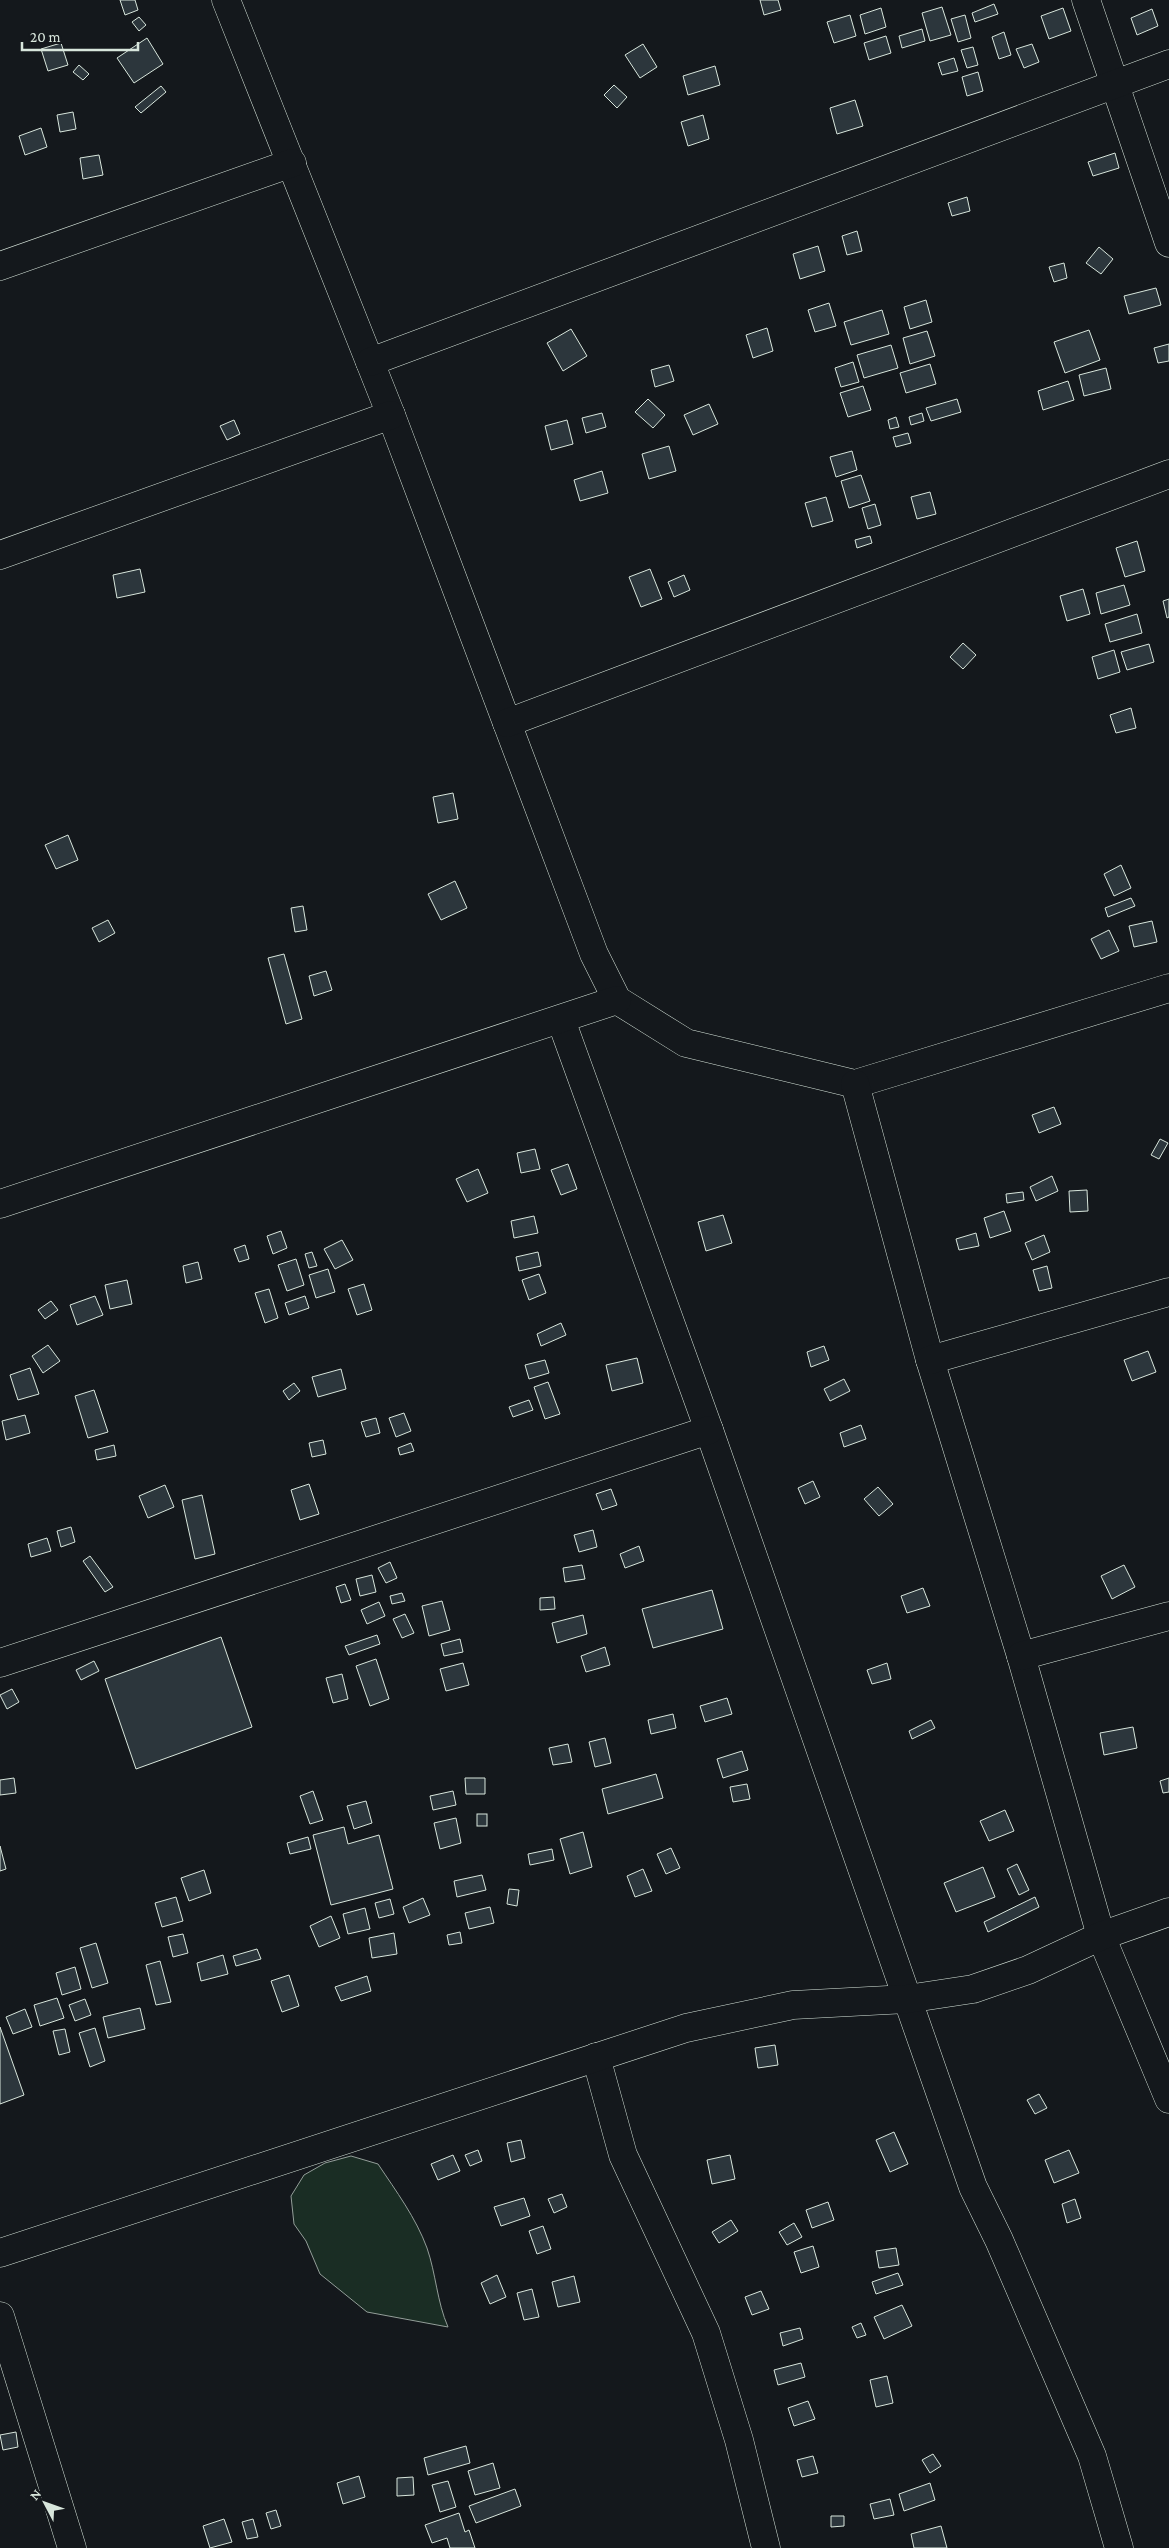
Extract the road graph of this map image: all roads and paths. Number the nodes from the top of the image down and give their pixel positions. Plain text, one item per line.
1 (226, 0) edge
2 (1086, 0) edge
3 (1169, 64) edge
4 (1114, 84) junction
5 (292, 163) junction
6 (1169, 243) edge
7 (0, 266) edge
8 (370, 362) junction
9 (391, 415) junction
10 (1169, 474) edge
11 (0, 555) edge
12 (507, 723) junction
13 (1169, 988) edge
14 (617, 1000) junction
15 (561, 1020) junction
16 (855, 1084) junction
17 (0, 1204) edge
18 (1169, 1292) edge
19 (930, 1360) junction
20 (709, 1430) junction
21 (1169, 1616) edge
22 (1021, 1656) junction
23 (0, 1662) edge
24 (1169, 1912) edge
25 (1101, 1936) junction
26 (908, 1999) junction
27 (596, 2057) junction
28 (1169, 2099) edge
29 (0, 2253) edge
30 (0, 2316) edge
31 (72, 2548) edge
32 (766, 2548) edge
33 (1119, 2548) edge

1 - 5 street
2 - 4 street
3 - 4 street
4 - 6 street
4 - 8 street
5 - 7 street
5 - 8 street
8 - 9 street
9 - 11 street
9 - 12 street
10 - 12 street
12 - 14 street
13 - 16 street
14 - 15 street
14 - 16 street
15 - 17 street
15 - 20 street
16 - 19 street
18 - 19 street
19 - 22 street
20 - 23 street
20 - 26 street
21 - 22 street
22 - 25 street
24 - 25 street
25 - 26 street
25 - 28 street
26 - 27 street
26 - 33 street
27 - 29 street
27 - 32 street
30 - 31 street

